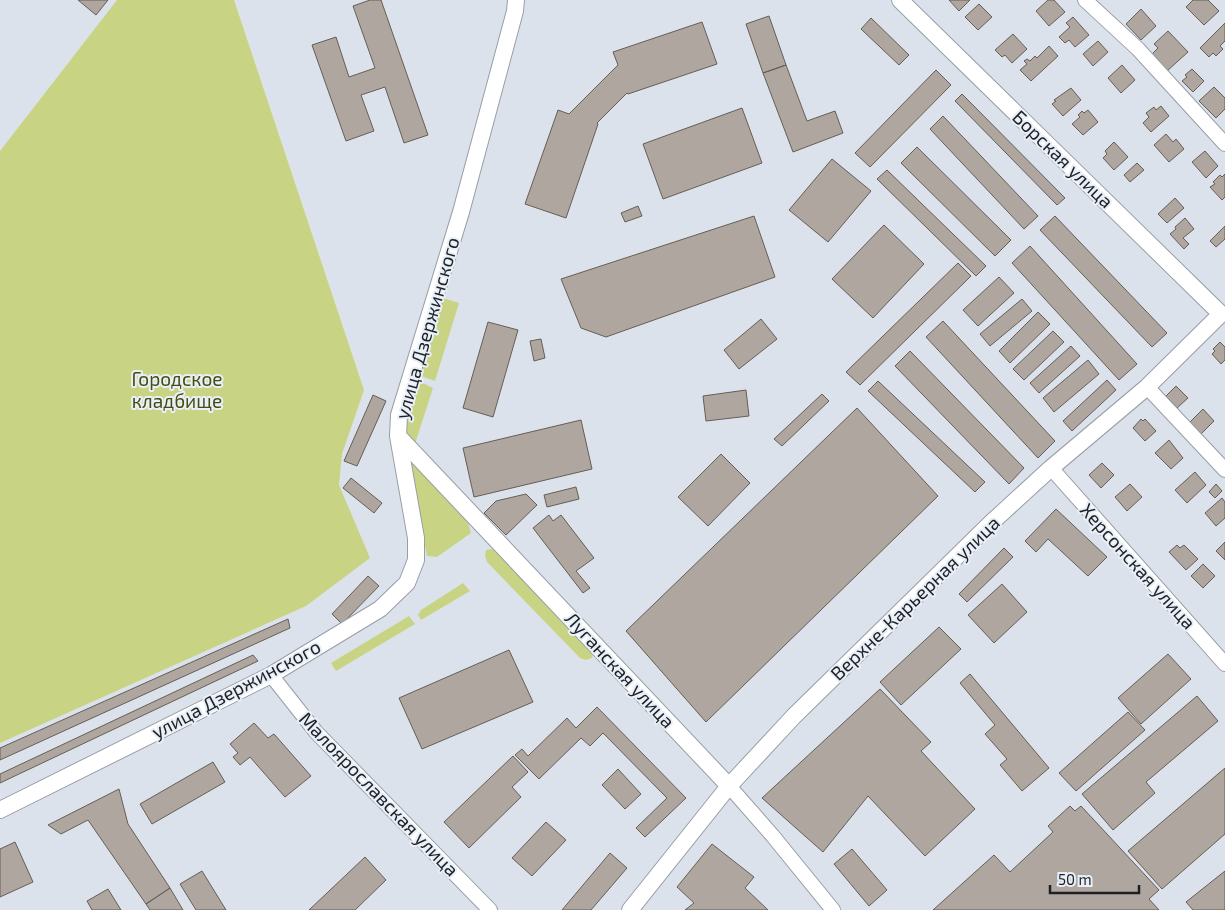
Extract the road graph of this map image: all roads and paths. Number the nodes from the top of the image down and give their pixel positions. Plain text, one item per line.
1 (516, 0) edge
2 (900, 0) edge
3 (1085, 0) edge
4 (1225, 144) edge
5 (1224, 314) edge
6 (1147, 387) junction
7 (398, 436) junction
8 (1051, 468) junction
9 (1225, 470) edge
10 (1225, 664) edge
11 (271, 675) junction
12 (729, 786) junction
13 (0, 810) edge
14 (490, 910) edge
15 (630, 910) edge
16 (833, 910) edge

1 - 7 street, улица Дзержинского
2 - 5 street, Борская улица
3 - 4 street
5 - 6 street, Верхне-Карьерная улица
6 - 8 street, Верхне-Карьерная улица
6 - 9 street
7 - 11 street, улица Дзержинского
7 - 12 street, Луганская улица
8 - 10 street, Херсонская улица
8 - 12 street, Верхне-Карьерная улица
11 - 13 street, улица Дзержинского
11 - 14 street, Малоярославская улица
12 - 15 street, Верхне-Карьерная улица
12 - 16 street, Луганская улица

